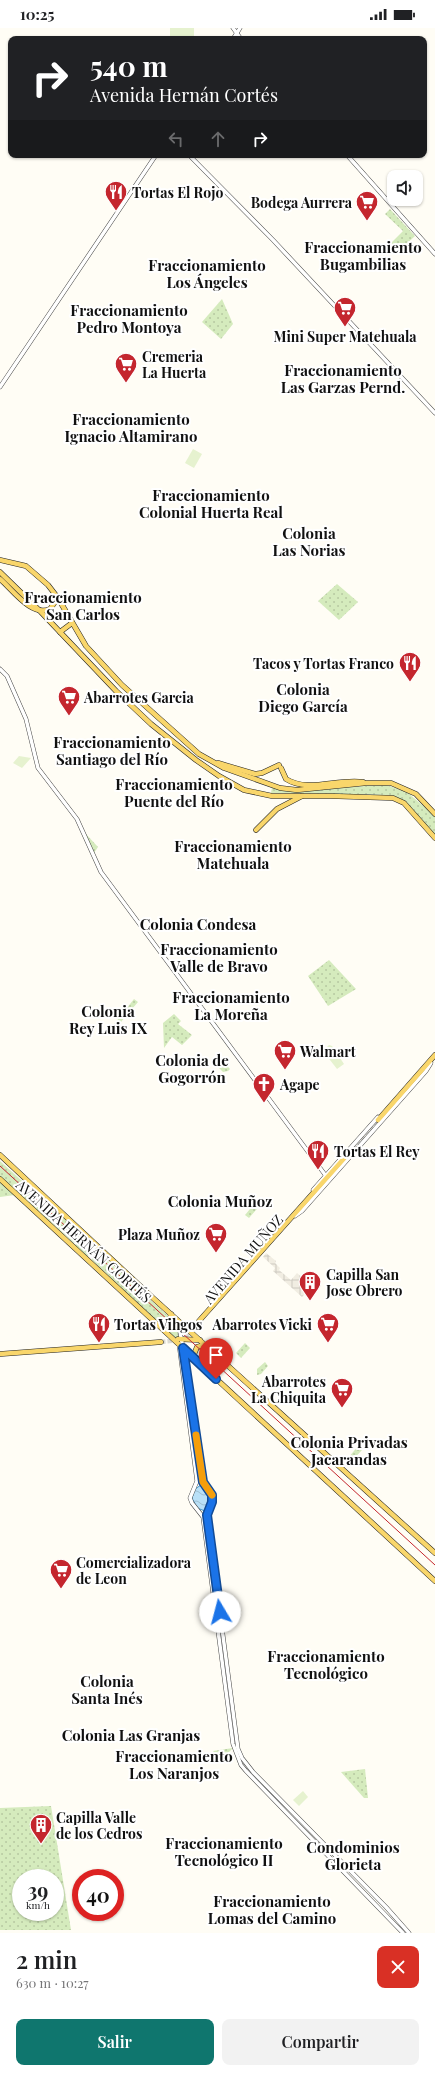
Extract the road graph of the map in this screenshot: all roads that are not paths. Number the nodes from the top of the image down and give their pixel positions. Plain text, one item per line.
1 (233, 28) edge
2 (240, 28) edge
3 (237, 32) junction
4 (235, 36) edge
5 (239, 36) edge
6 (154, 158) edge
7 (192, 158) edge
8 (350, 158) edge
9 (435, 254) edge
10 (0, 387) edge
11 (435, 413) edge
12 (0, 560) edge
13 (0, 572) edge
14 (0, 579) edge
15 (58, 598) junction
16 (40, 611) junction
17 (72, 623) junction
18 (60, 632) junction
19 (0, 669) edge
20 (210, 760) junction
21 (366, 783) junction
22 (304, 796) junction
23 (435, 814) edge
24 (256, 830) dead end
25 (435, 838) edge
26 (432, 1060) edge
27 (379, 1121) tunnel mouth
28 (348, 1154) tunnel mouth
29 (0, 1155) edge
30 (326, 1176) junction
31 (0, 1179) edge
32 (295, 1215) junction
33 (171, 1314) junction
34 (177, 1320) junction
35 (200, 1322) tunnel mouth
36 (161, 1327) junction
37 (179, 1340) junction
38 (200, 1340) junction
39 (161, 1342) tunnel mouth
40 (205, 1345) junction
41 (183, 1348) junction
42 (0, 1354) edge
43 (193, 1357) junction
44 (196, 1484) junction
45 (204, 1485) junction
46 (208, 1512) junction
47 (201, 1513) junction
48 (435, 1553) edge
49 (435, 1581) edge
50 (386, 1907) junction
51 (382, 1911) junction
52 (403, 1933) edge
53 (409, 1933) edge

1 - 3 street
2 - 3 street
3 - 4 street
3 - 5 street
6 - 10 street
7 - 11 street
8 - 9 street
12 - 15 main road
13 - 16 main road
14 - 16 main road
15 - 16 main road
15 - 17 main road
16 - 18 main road
17 - 18 main road
17 - 20 main road
18 - 22 main road
19 - 30 street
20 - 21 main road
20 - 21 main road
21 - 23 main road
22 - 24 main road
22 - 25 main road
26 - 27 main road
26 - 30 street
26 - 32 street
28 - 32 main road, AVENIDA MUÑOZ
29 - 33 main road, AVENIDA HERNÁN CORTÉS
30 - 32 street
31 - 36 main road, AVENIDA HERNÁN CORTÉS
32 - 35 main road, AVENIDA MUÑOZ
33 - 34 main road, AVENIDA HERNÁN CORTÉS
33 - 36 main road
34 - 37 street
34 - 38 main road, AVENIDA HERNÁN CORTÉS
36 - 37 main road, AVENIDA HERNÁN CORTÉS
37 - 38 main road
37 - 41 main road, AVENIDA HERNÁN CORTÉS
37 - 44 street
38 - 40 main road, AVENIDA HERNÁN CORTÉS
39 - 42 main road
40 - 43 main road
40 - 48 main road, AVENIDA HERNÁN CORTÉS
41 - 43 main road, AVENIDA HERNÁN CORTÉS
41 - 45 street
43 - 49 main road, AVENIDA HERNÁN CORTÉS
44 - 45 street
44 - 47 street
45 - 46 street
46 - 47 street
46 - 50 street
47 - 51 street
50 - 51 street
50 - 53 street
51 - 52 street

